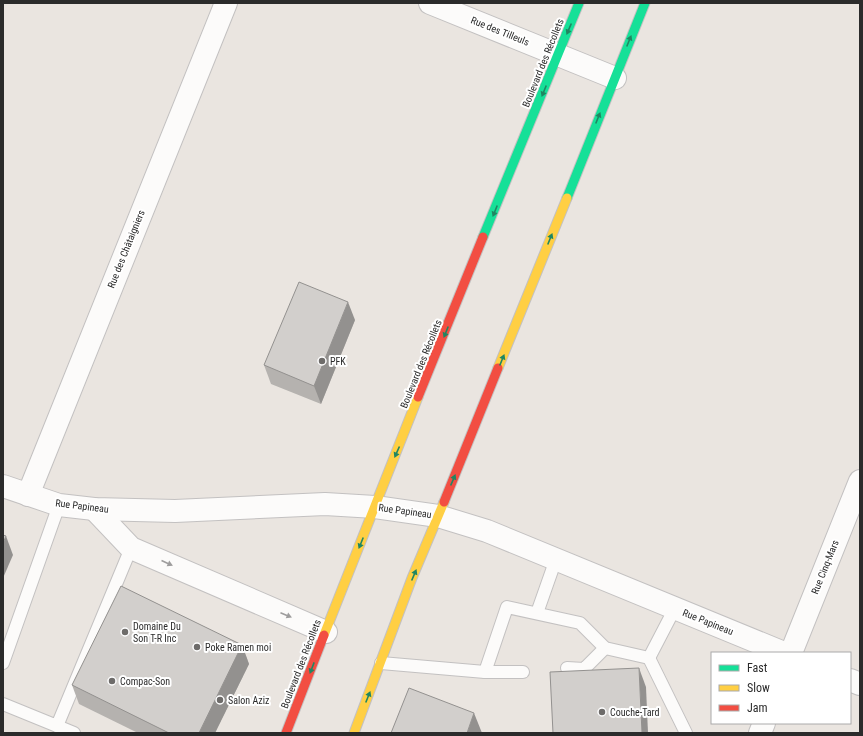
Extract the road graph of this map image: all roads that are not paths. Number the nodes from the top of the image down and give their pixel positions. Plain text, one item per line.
1 (226, 3) edge
2 (430, 3) edge
3 (579, 3) edge
4 (645, 3) edge
5 (558, 54) junction
6 (615, 78) junction
7 (860, 481) edge
8 (3, 486) edge
9 (28, 495) junction
10 (59, 505) junction
11 (375, 507) junction
12 (94, 509) junction
13 (438, 516) junction
14 (131, 548) junction
15 (556, 559) junction
16 (675, 608) junction
17 (537, 613) junction
18 (326, 632) junction
19 (605, 648) junction
20 (782, 652) edge
21 (791, 652) edge
22 (649, 658) junction
23 (3, 663) edge
24 (381, 663) junction
25 (567, 668) dead end
26 (485, 672) junction
27 (522, 672) dead end
28 (3, 704) edge
29 (57, 726) junction
30 (74, 733) edge
31 (286, 733) edge
32 (354, 733) edge
33 (686, 733) edge

1 - 9 street, Rue des Châtaigniers
2 - 5 street, Rue des Tilleuls
3 -> 5 main road, Boulevard des Récollets
6 -> 4 main road
5 - 6 street, Rue des Tilleuls
5 -> 11 main road, Boulevard des Récollets
13 -> 6 main road
7 - 21 street, Rue Cinq-Mars
8 - 9 street, Rue Papineau
9 - 10 street, Rue Papineau
10 - 12 street, Rue Papineau
10 - 23 lane
11 - 12 street, Rue Papineau
11 - 13 street, Rue Papineau
11 -> 18 main road, Boulevard des Récollets
12 - 14 street
13 - 15 street, Rue Papineau
24 -> 13 main road
14 -> 18 street
14 - 29 lane
15 - 16 street, Rue Papineau
15 - 17 lane
16 - 20 street, Rue Papineau
16 - 22 lane
17 - 19 lane
17 - 26 lane
18 -> 31 main road, Boulevard des Récollets
19 - 22 lane
19 - 25 lane
22 - 33 lane
24 - 26 lane
32 -> 24 main road
26 - 27 lane
28 - 29 lane
29 - 30 lane

